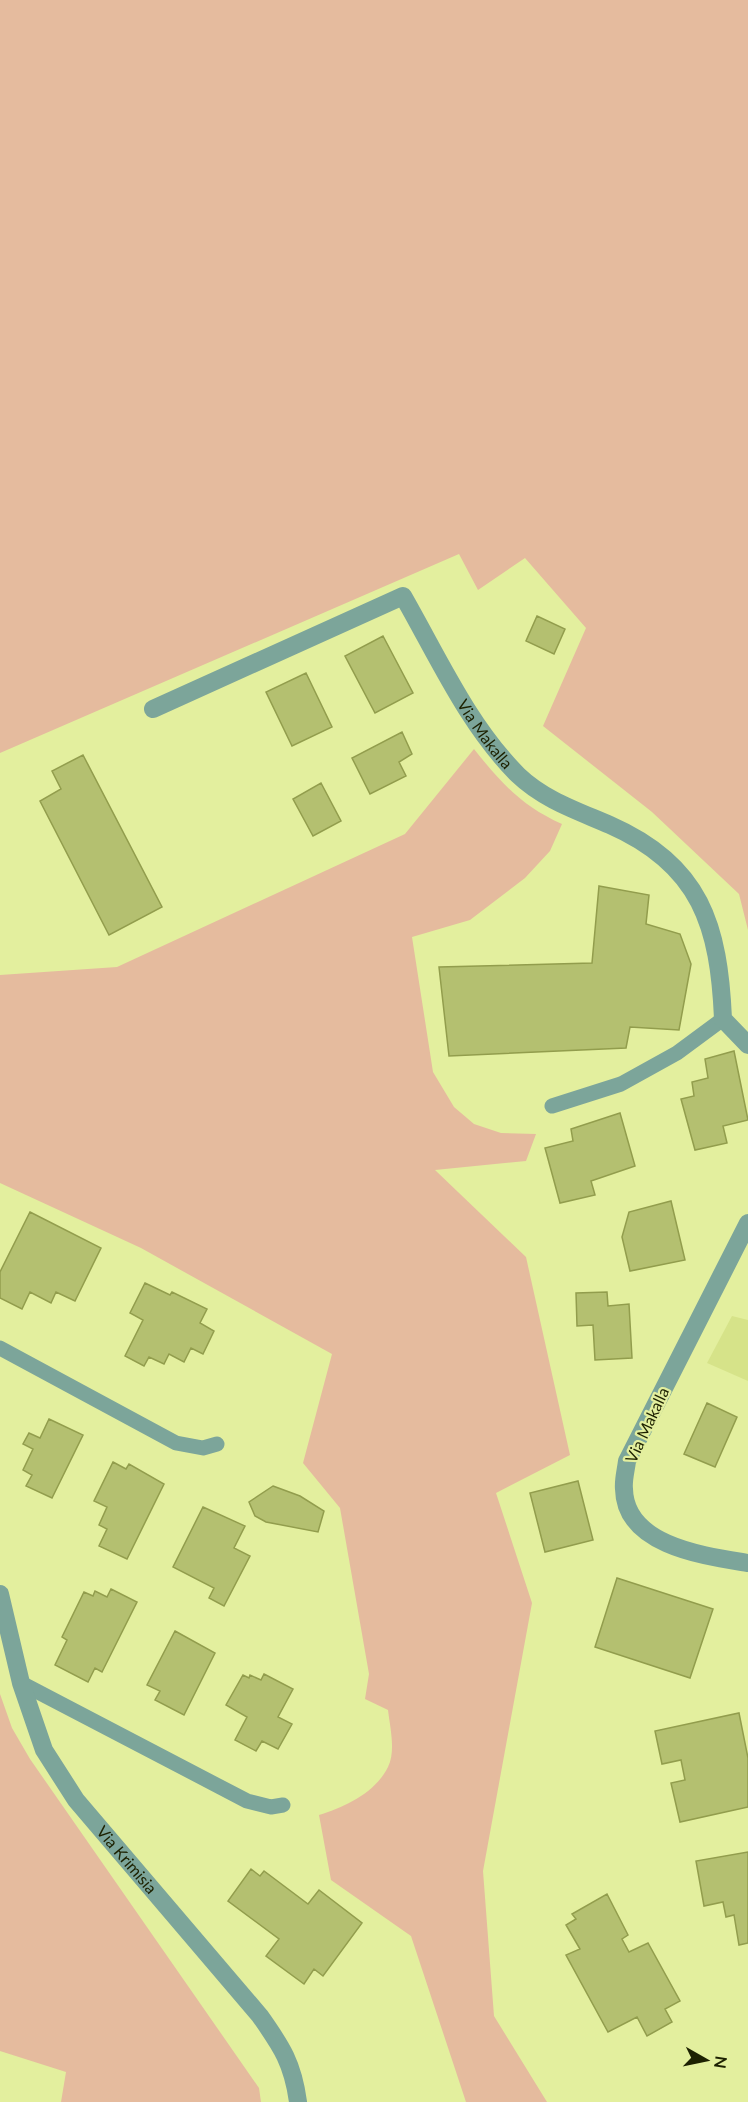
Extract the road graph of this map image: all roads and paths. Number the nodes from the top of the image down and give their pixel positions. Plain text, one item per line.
1 (153, 709) dead end
2 (723, 1019) junction
3 (748, 1045) edge
4 (552, 1106) dead end
5 (748, 1223) edge
6 (0, 1348) edge
7 (217, 1444) dead end
8 (748, 1563) edge
9 (0, 1594) edge
10 (21, 1683) junction
11 (284, 1805) dead end
12 (298, 2102) edge

1 - 2 street, Via Makalla
2 - 3 street
2 - 4 lane
5 - 8 street, Via Makalla
6 - 7 lane
9 - 10 street, Via Krimisia
10 - 11 lane
10 - 12 street, Via Krimisia

